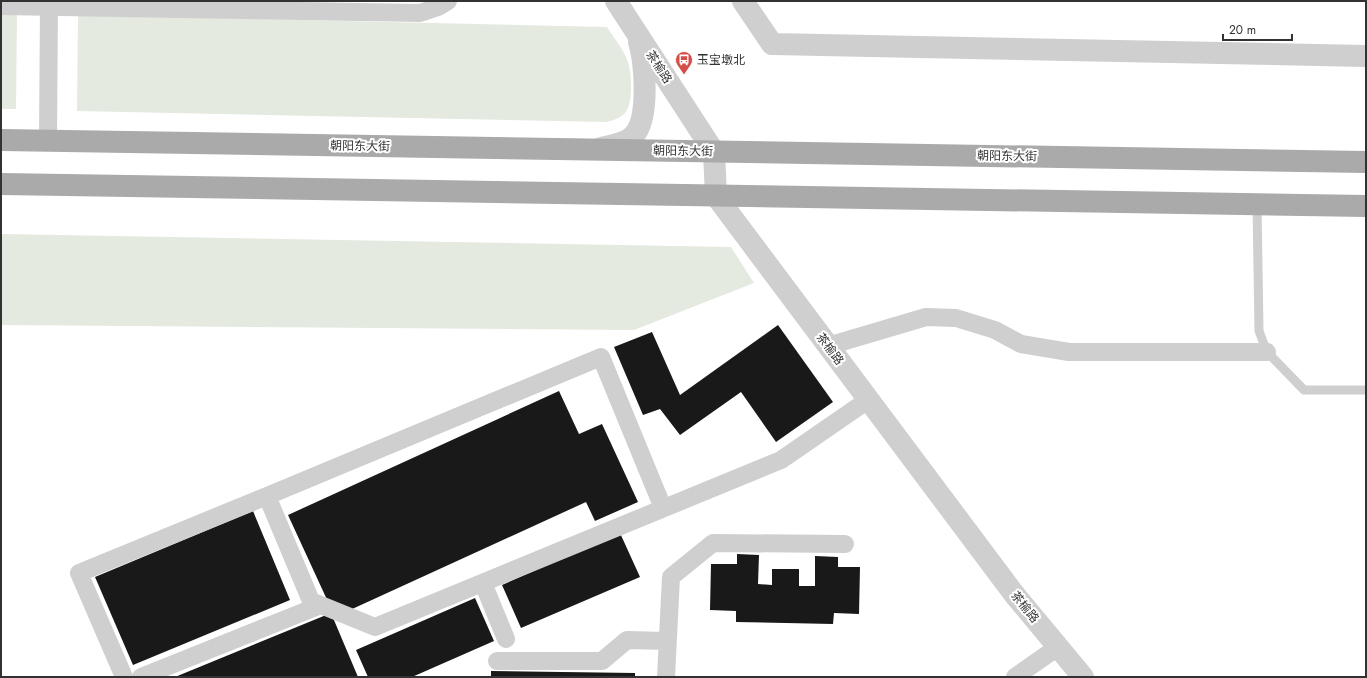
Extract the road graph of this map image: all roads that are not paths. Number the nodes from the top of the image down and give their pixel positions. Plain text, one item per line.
1 (448, 1) edge
2 (616, 1) edge
3 (743, 1) edge
4 (49, 4) edge
5 (1, 6) edge
6 (634, 28) junction
7 (1366, 56) edge
8 (1, 140) edge
9 (48, 140) junction
10 (595, 150) junction
11 (714, 152) junction
12 (1366, 162) edge
13 (1, 184) edge
14 (716, 196) junction
15 (1257, 204) junction
16 (1366, 206) edge
17 (828, 346) junction
18 (1267, 352) junction
19 (1366, 390) edge
20 (868, 400) junction
21 (267, 496) junction
22 (663, 508) junction
23 (845, 544) dead end
24 (483, 583) junction
25 (320, 605) junction
26 (506, 639) dead end
27 (668, 641) junction
28 (1058, 647) junction
29 (497, 661) dead end
30 (124, 677) edge
31 (141, 677) edge
32 (666, 677) edge
33 (1015, 677) edge
34 (1083, 677) edge

1 - 4 street
2 - 6 street, 茶榆路
3 - 7 street
4 - 5 street
4 - 9 street
6 - 10 street
6 - 11 street, 茶榆路
8 - 9 main road, 朝阳东大街
9 - 10 main road, 朝阳东大街
10 - 11 main road, 朝阳东大街
11 - 12 main road, 朝阳东大街
11 - 14 street
13 - 14 main road
14 - 15 main road
14 - 17 street, 茶榆路
15 - 16 main road
15 - 18 lane
17 - 18 street
17 - 20 street, 茶榆路
18 - 19 lane
20 - 22 street
20 - 28 street, 茶榆路
21 - 22 street
21 - 25 street
21 - 30 street
22 - 24 street
23 - 27 street
24 - 25 street
24 - 26 street
25 - 31 street
27 - 29 street
27 - 32 street
28 - 33 street
28 - 34 street, 茶榆路

